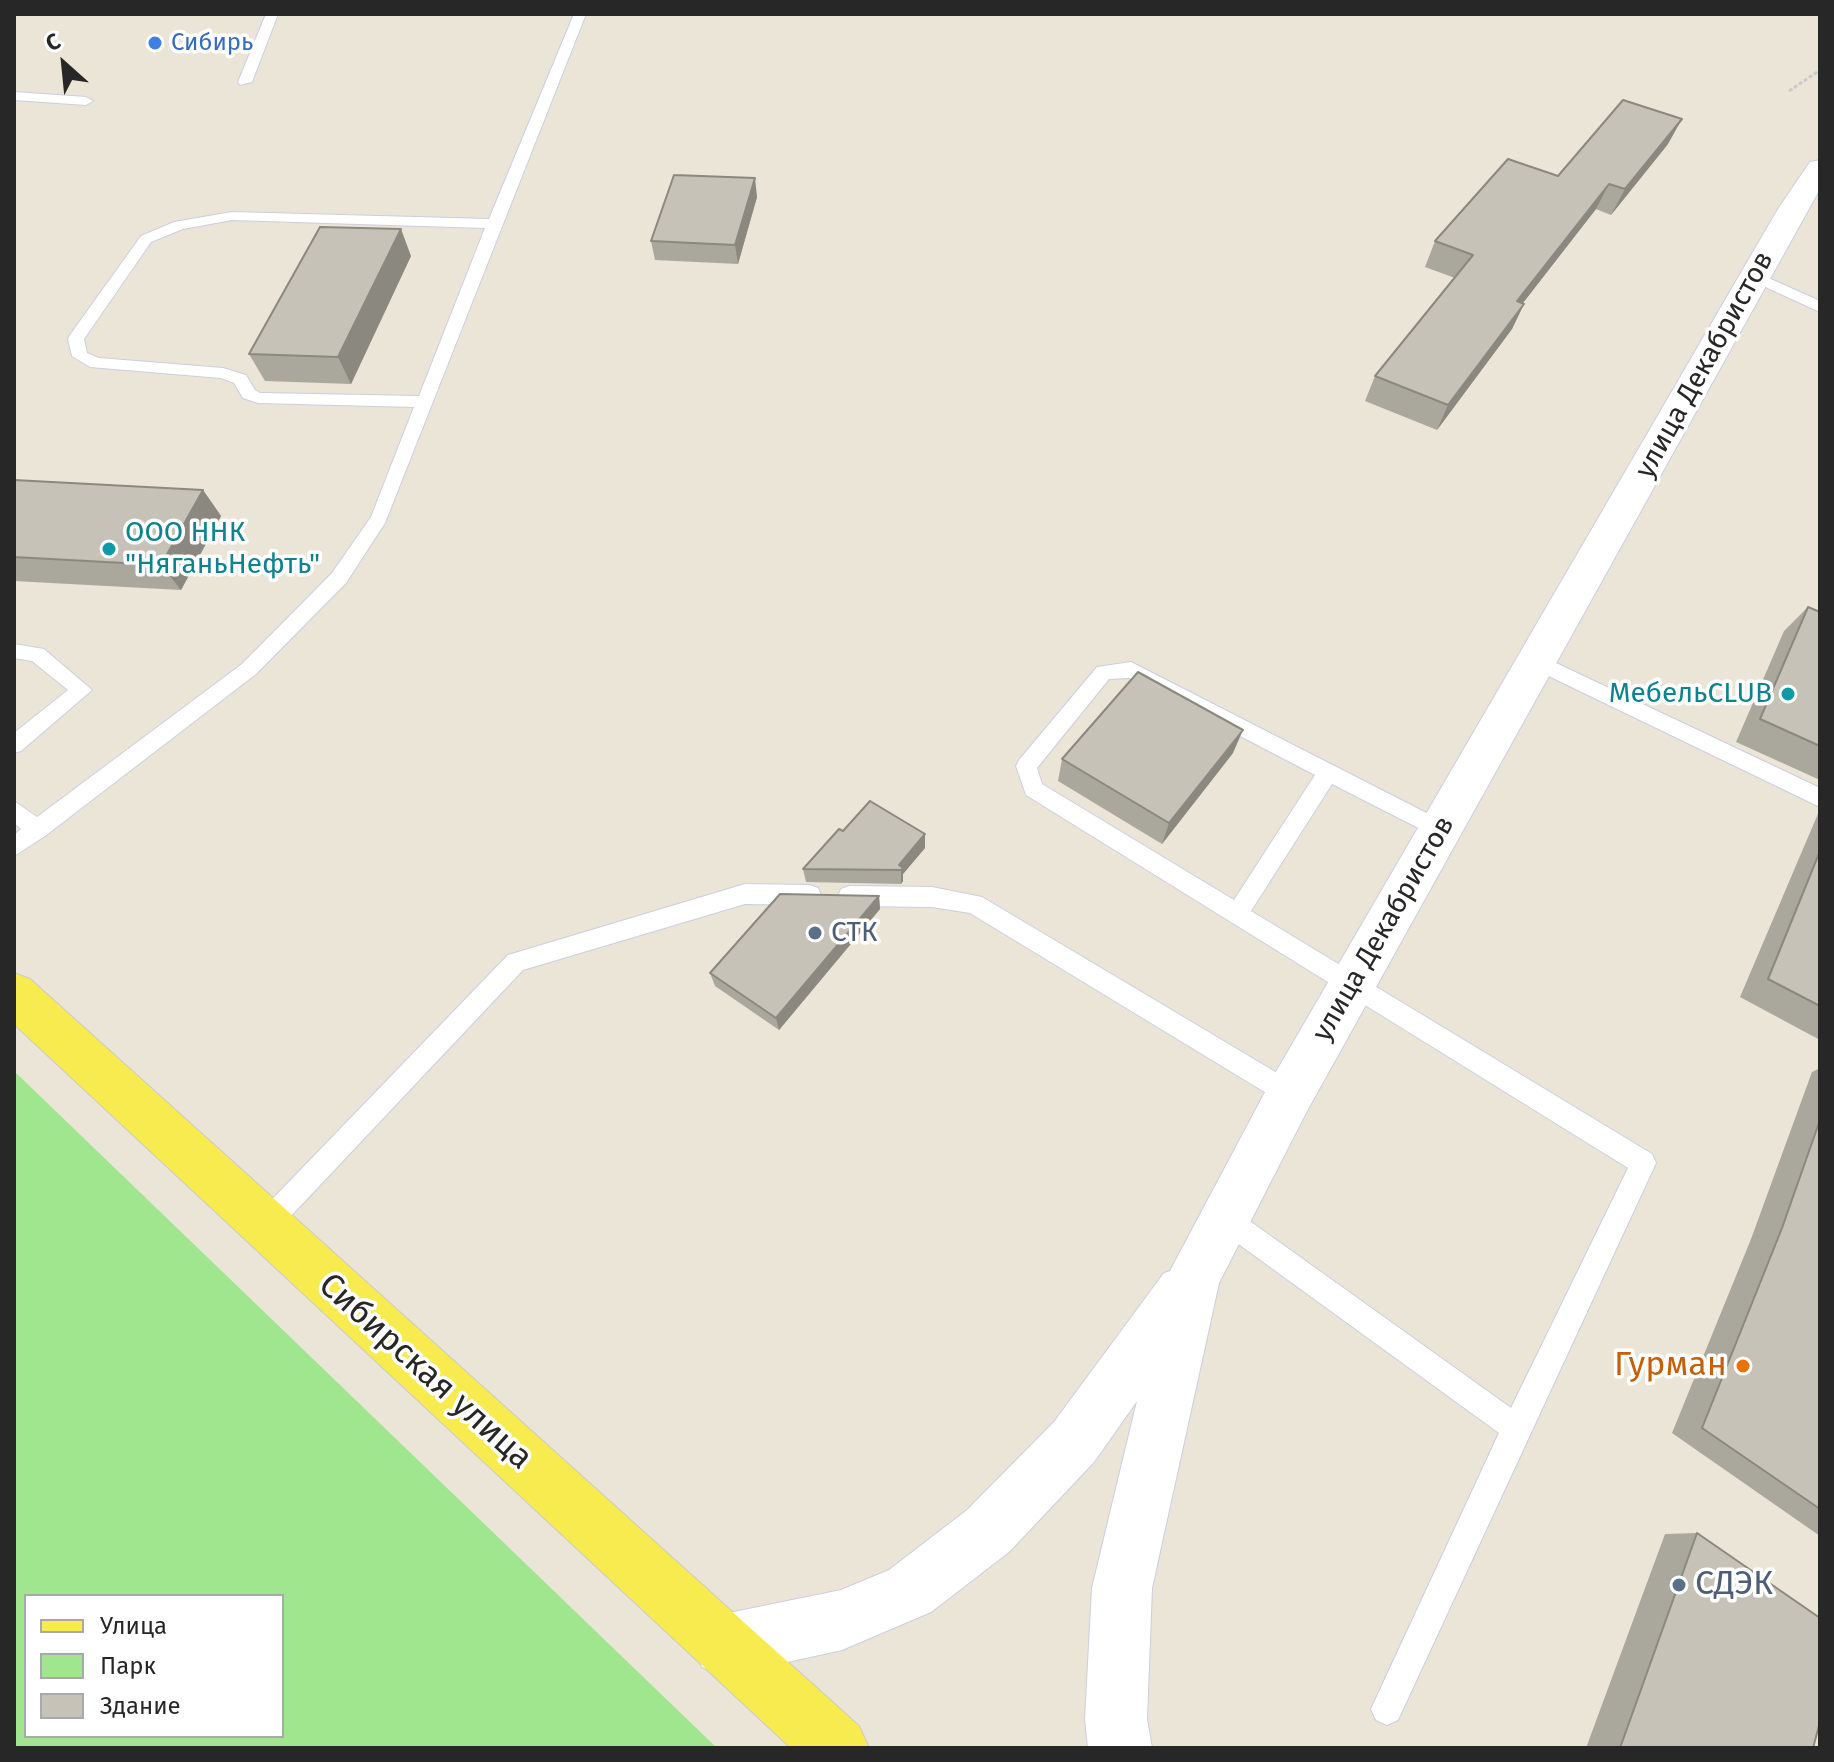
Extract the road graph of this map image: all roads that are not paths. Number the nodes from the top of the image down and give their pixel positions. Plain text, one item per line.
1 (272, 14) edge
2 (580, 14) edge
3 (245, 82) dead end
4 (14, 96) edge
5 (86, 101) dead end
6 (1820, 168) edge
7 (494, 224) junction
8 (1755, 277) junction
9 (1820, 307) edge
10 (424, 402) junction
11 (14, 651) edge
12 (1537, 662) junction
13 (14, 745) edge
14 (1328, 773) junction
15 (1820, 798) edge
16 (14, 810) edge
17 (37, 830) junction
18 (1440, 830) junction
19 (14, 847) edge
20 (1237, 914) junction
21 (1353, 984) junction
22 (14, 994) edge
23 (1290, 1094) junction
24 (1224, 1218) junction
25 (264, 1226) junction
26 (1194, 1277) junction
27 (1516, 1428) junction
28 (724, 1645) junction
29 (1387, 1709) dead end
30 (837, 1748) edge
31 (1120, 1748) edge

1 - 3 lane
2 - 7 lane
4 - 5 lane
6 - 8 main road, улица Декабристов
7 - 10 lane
7 - 10 lane
8 - 9 lane
8 - 12 main road, улица Декабристов
10 - 17 lane
11 - 13 lane
12 - 15 lane
12 - 18 main road, улица Декабристов
14 - 18 lane
14 - 20 lane
14 - 20 lane
16 - 17 lane
17 - 19 lane
18 - 21 main road, улица Декабристов
20 - 21 lane
21 - 23 main road, улица Декабристов
21 - 27 lane
22 - 25 main road, Сибирская улица
23 - 24 main road, улица Декабристов
23 - 25 lane
24 - 26 main road, улица Декабристов
24 - 27 lane
25 - 28 main road, Сибирская улица
26 - 28 main road
26 - 31 main road, улица Декабристов
27 - 29 lane
28 - 30 main road, Сибирская улица

